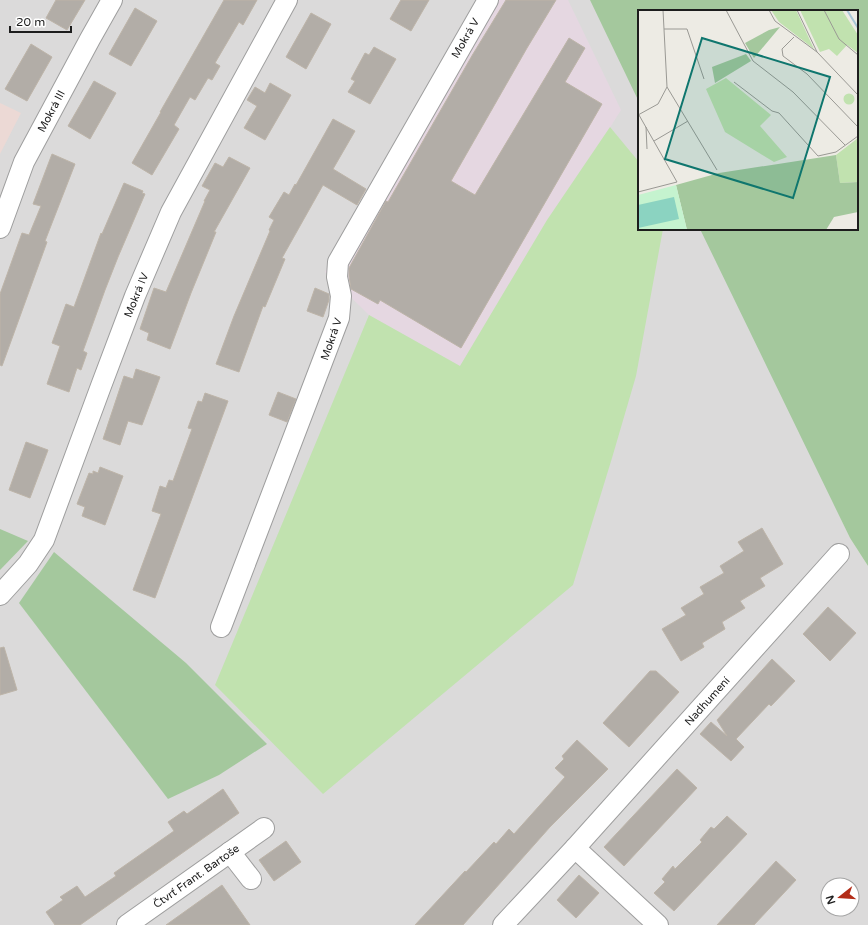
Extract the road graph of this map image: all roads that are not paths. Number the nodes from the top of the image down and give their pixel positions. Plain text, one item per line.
1 (112, 0) edge
2 (287, 0) edge
3 (488, 0) edge
4 (0, 228) edge
5 (839, 554) dead end
6 (0, 595) edge
7 (221, 627) dead end
8 (264, 828) dead end
9 (575, 848) junction
10 (230, 852) junction
11 (251, 879) dead end
12 (127, 925) edge
13 (503, 925) edge
14 (658, 925) edge

1 - 4 street, Mokrá III
2 - 6 street, Mokrá IV
3 - 7 street, Mokrá V
5 - 9 street, Nadhumení
8 - 10 street, Čtvrť Frant. Bartoše
9 - 13 street, Nadhumení
9 - 14 street
10 - 11 street
10 - 12 street, Čtvrť Frant. Bartoše

